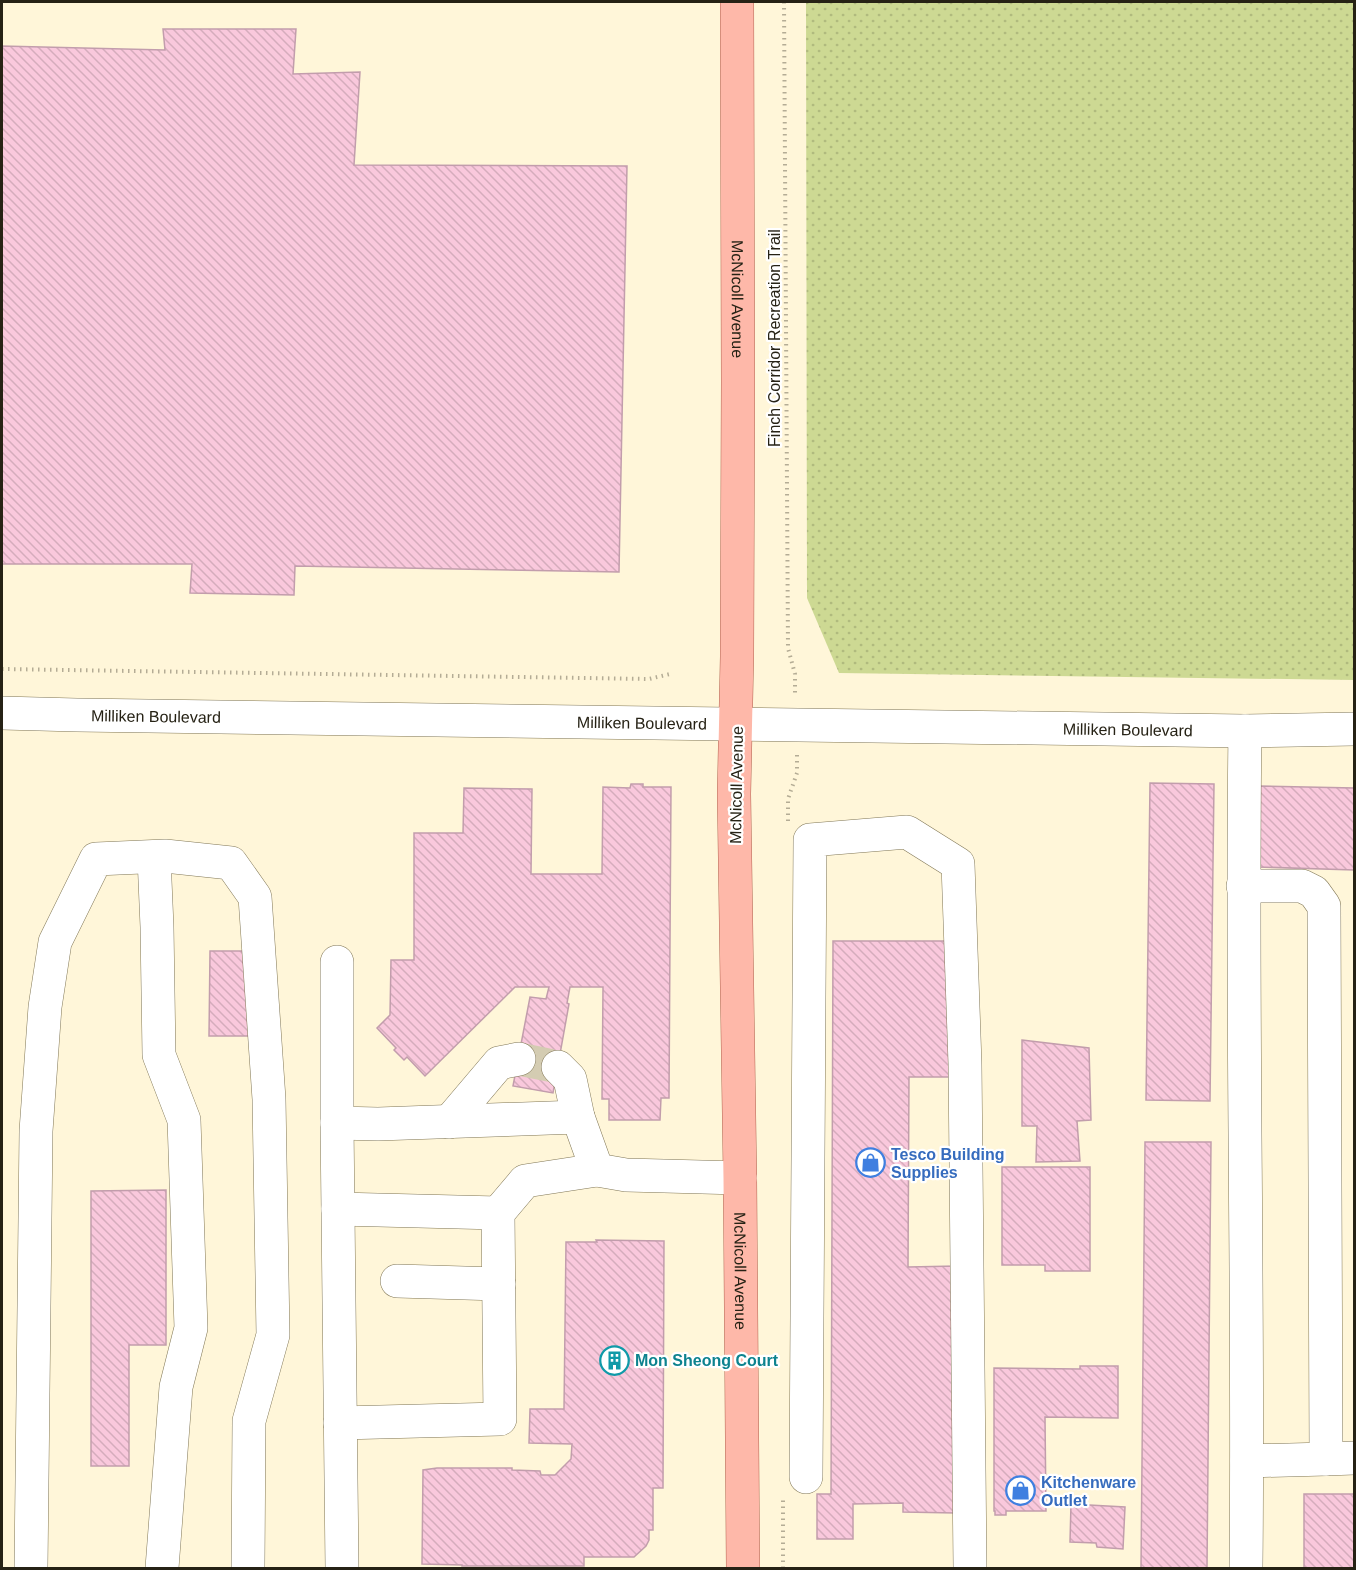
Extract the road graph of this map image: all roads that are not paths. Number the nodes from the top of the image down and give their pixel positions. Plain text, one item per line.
1 (737, 2) edge
2 (2, 713) edge
3 (736, 724) junction
4 (1354, 729) edge
5 (1245, 731) junction
6 (154, 857) junction
7 (1243, 886) junction
8 (337, 962) dead end
9 (519, 1059) tunnel mouth
10 (558, 1067) dead end
11 (578, 1118) junction
12 (448, 1122) junction
13 (336, 1123) junction
14 (597, 1170) junction
15 (1340, 1171) edge
16 (740, 1178) junction
17 (338, 1209) junction
18 (498, 1213) junction
19 (397, 1281) dead end
20 (499, 1284) junction
21 (340, 1423) junction
22 (1340, 1459) edge
23 (1247, 1461) junction
24 (806, 1477) dead end
25 (31, 1569) edge
26 (162, 1569) edge
27 (248, 1569) edge
28 (342, 1569) edge
29 (743, 1569) edge
30 (970, 1569) edge
31 (1246, 1569) edge

1 - 3 main road, McNicoll Avenue
2 - 3 street, Milliken Boulevard
3 - 5 street, Milliken Boulevard
3 - 16 main road, McNicoll Avenue
4 - 5 street, Milliken Boulevard
5 - 7 street
6 - 25 street
6 - 26 street
6 - 27 street
7 - 15 street
7 - 23 street
8 - 13 street
9 - 12 street
10 - 11 street
11 - 12 street
11 - 14 street
12 - 13 street
13 - 17 street
14 - 16 street
14 - 18 street
15 - 22 street
16 - 29 main road, McNicoll Avenue
17 - 18 street
17 - 21 street
18 - 20 street
19 - 20 street
20 - 21 street
21 - 28 street
22 - 23 street
23 - 31 street
24 - 30 street

